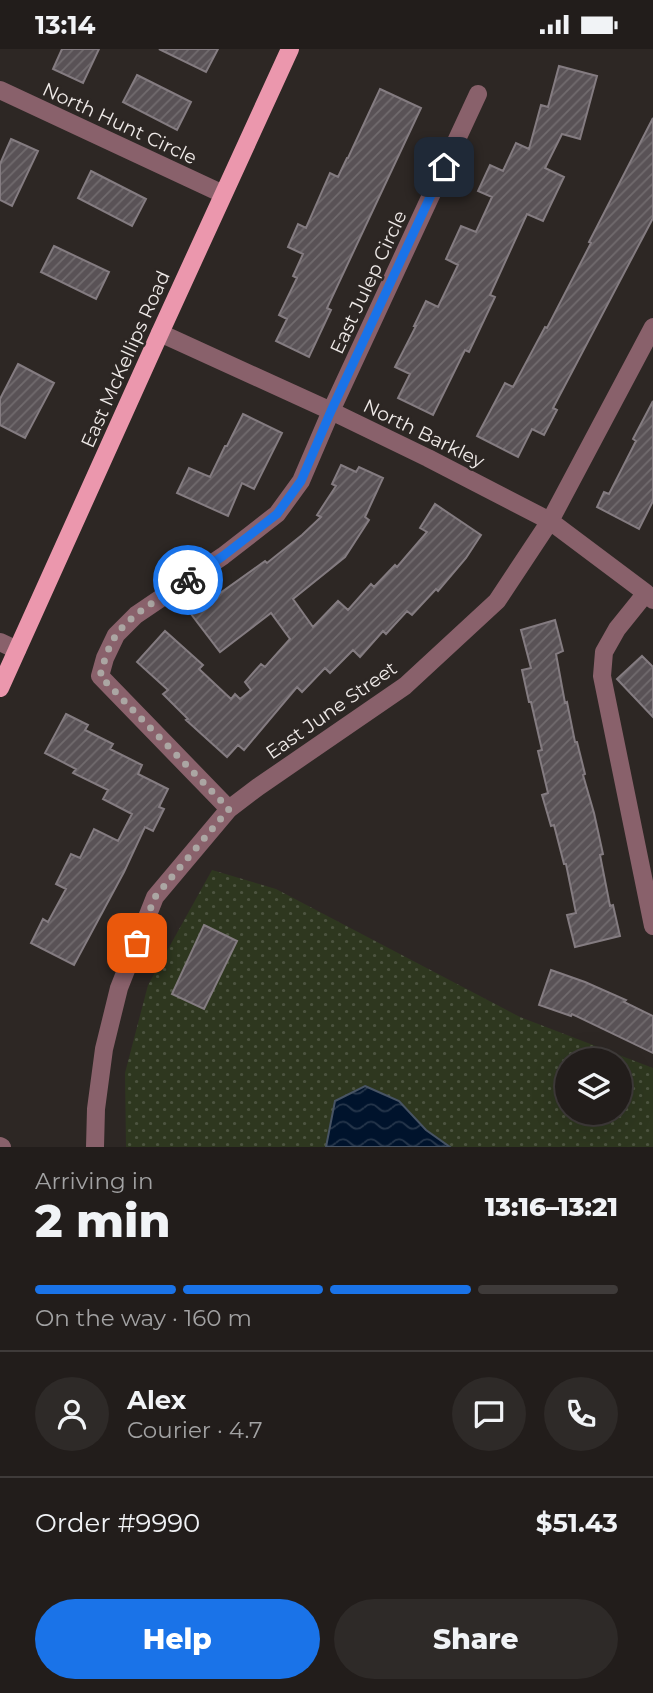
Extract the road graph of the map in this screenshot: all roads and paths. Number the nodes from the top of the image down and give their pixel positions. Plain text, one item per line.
1 (290, 49) edge
2 (0, 90) edge
3 (478, 94) dead end
4 (223, 194) junction
5 (653, 327) edge
6 (159, 333) junction
7 (331, 411) junction
8 (550, 521) junction
9 (650, 597) edge
10 (0, 642) edge
11 (17, 650) junction
12 (0, 688) edge
13 (229, 809) junction
14 (653, 926) edge
15 (95, 1147) edge

1 - 4 main road, East McKellips Road
2 - 4 street, North Hunt Circle
3 - 7 street, East Julep Circle
4 - 6 main road, East McKellips Road
5 - 8 street, East June Street
6 - 7 street, North Barkley
6 - 11 main road, East McKellips Road
7 - 8 street, North Barkley
7 - 13 street, East Julep Circle
8 - 9 street, North Barkley
8 - 13 street, East June Street
9 - 14 street
10 - 11 street
11 - 12 main road, East McKellips Road
13 - 15 street, East June Street

